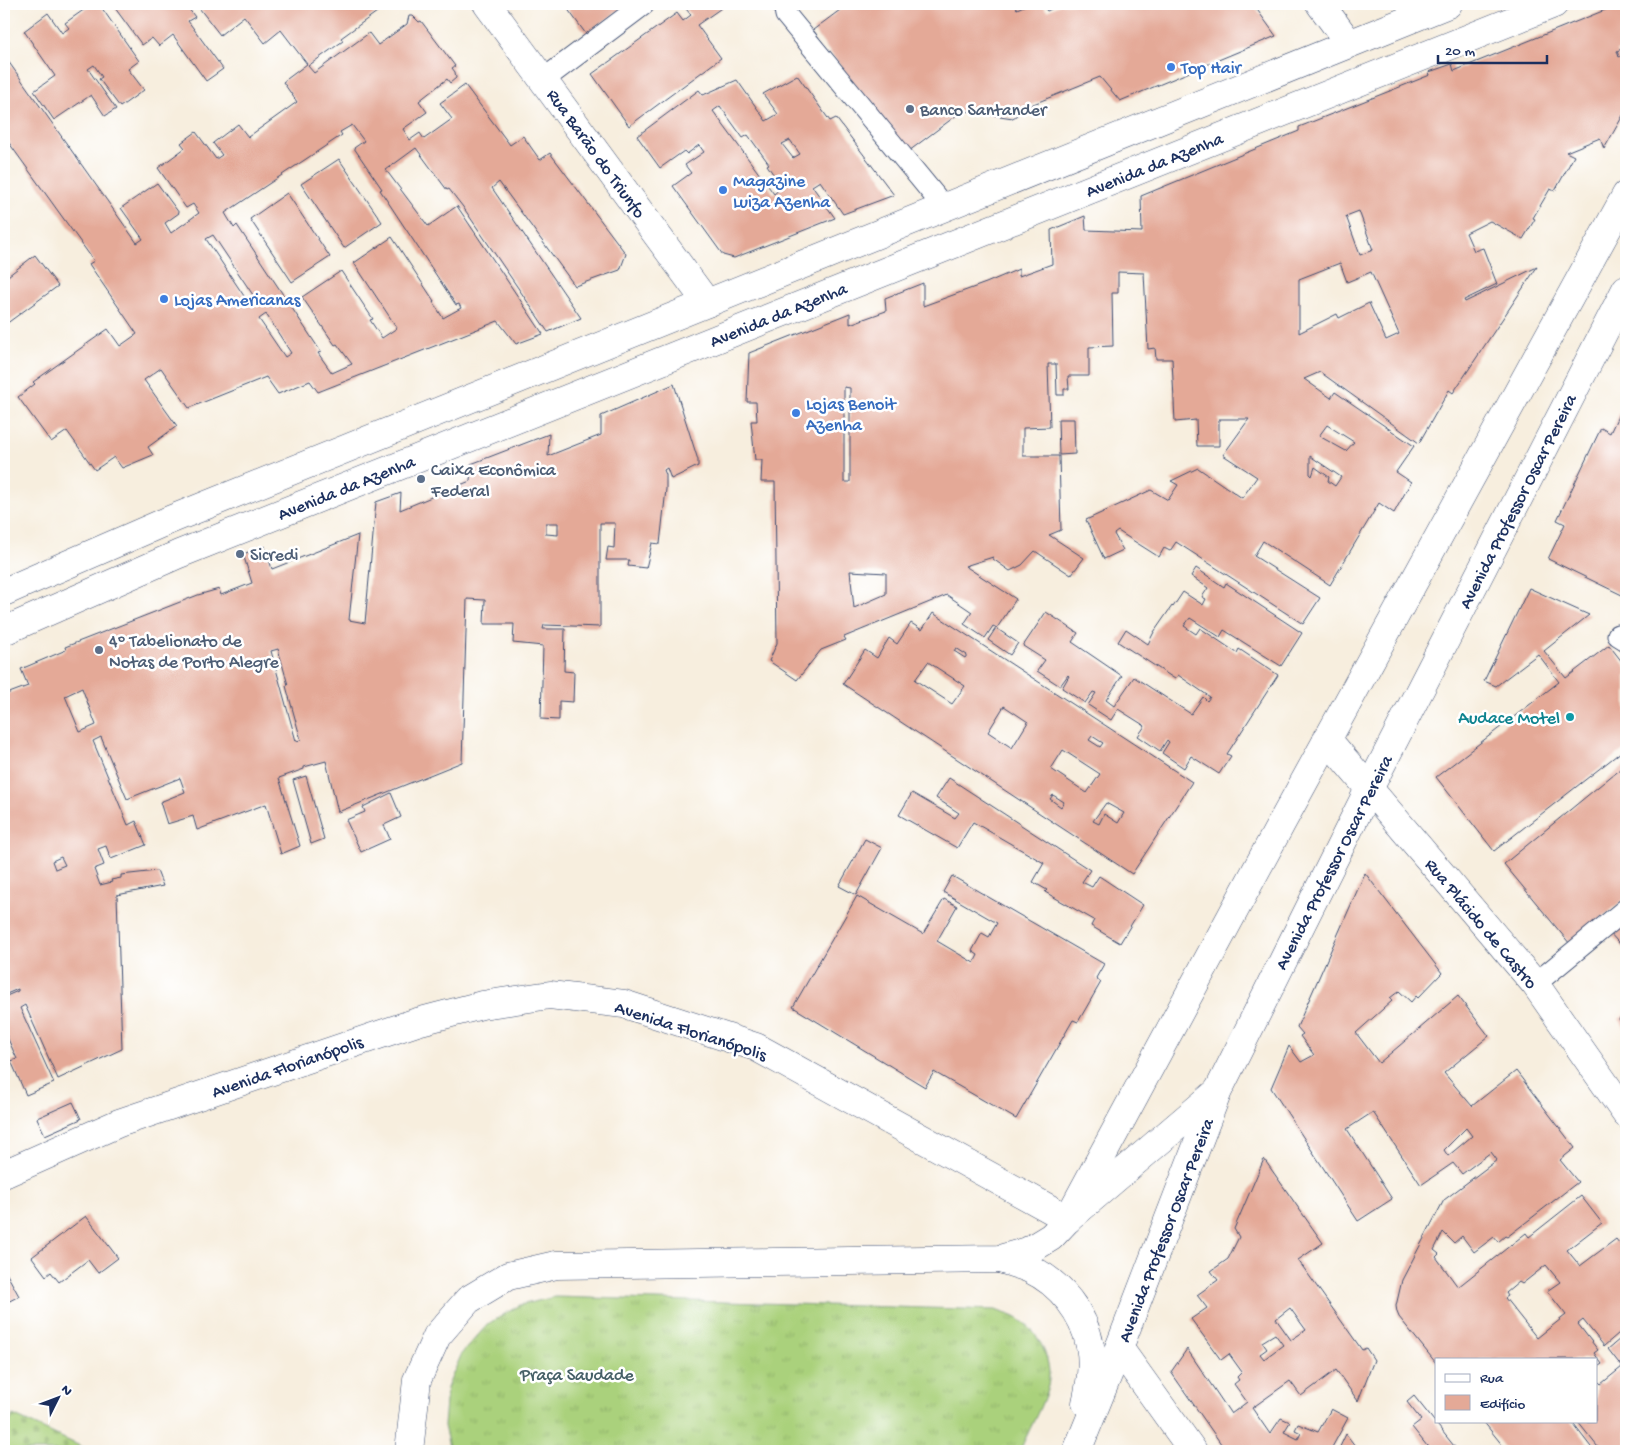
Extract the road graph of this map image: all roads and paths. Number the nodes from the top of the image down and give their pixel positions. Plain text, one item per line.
1 (487, 4) edge
2 (644, 4) edge
3 (784, 4) edge
4 (1320, 4) edge
5 (1448, 4) edge
6 (1554, 4) edge
7 (1349, 43) junction
8 (543, 80) junction
9 (1626, 196) edge
10 (944, 207) junction
11 (1626, 289) edge
12 (708, 303) junction
13 (8, 582) edge
14 (40, 616) junction
15 (4, 631) edge
16 (1327, 739) junction
17 (1369, 789) junction
18 (1626, 909) edge
19 (1535, 984) junction
20 (1218, 1091) junction
21 (1626, 1114) edge
22 (4, 1174) edge
23 (1068, 1219) junction
24 (1000, 1259) junction
25 (1119, 1348) junction
26 (1077, 1450) edge
27 (409, 1451) edge
28 (1193, 1451) edge

1 - 8 main road, Rua Barão do Triunfo
2 - 8 lane
3 - 10 lane
4 - 7 main road
5 - 7 main road, Avenida da Azenha
6 - 14 main road, Avenida da Azenha
7 - 10 main road, Avenida da Azenha
8 - 12 main road, Rua Barão do Triunfo
9 - 16 main road
10 - 12 main road, Avenida da Azenha
11 - 17 main road, Avenida Professor Oscar Pereira
12 - 13 main road, Avenida da Azenha
13 - 14 main road
14 - 15 main road, Avenida da Azenha
16 - 17 main road, Rua Plácido de Castro
16 - 23 main road
17 - 19 main road, Rua Plácido de Castro
17 - 20 main road, Avenida Professor Oscar Pereira
18 - 19 lane
19 - 21 main road, Rua Plácido de Castro
20 - 23 main road
20 - 25 main road, Avenida Professor Oscar Pereira
22 - 23 main road, Avenida Florianópolis
23 - 24 main road
24 - 26 main road
24 - 27 main road
25 - 26 main road, Avenida Professor Oscar Pereira
25 - 28 main road

